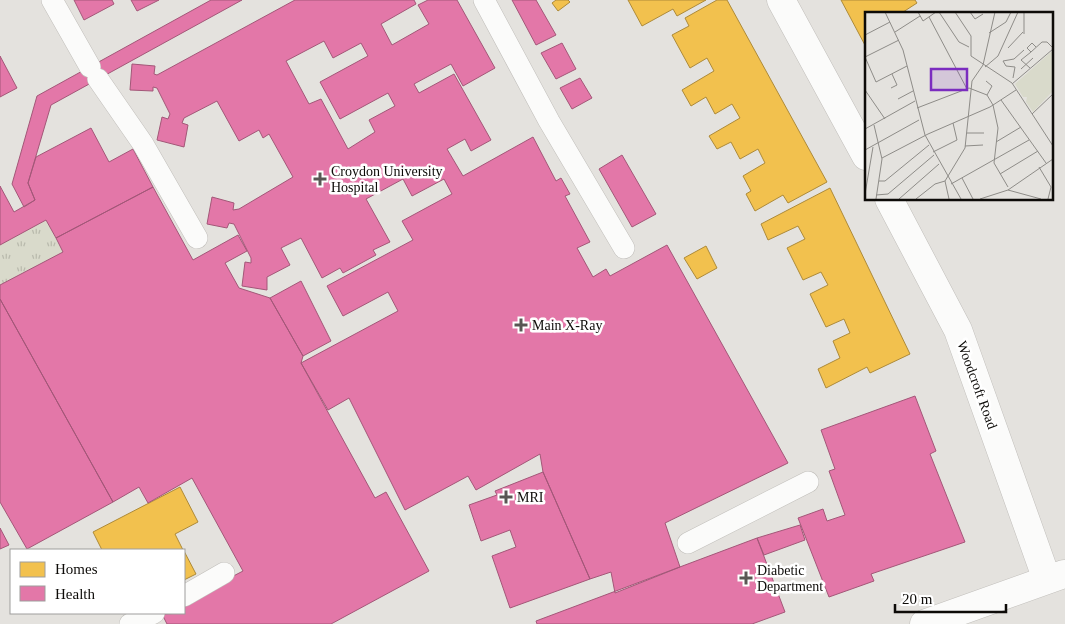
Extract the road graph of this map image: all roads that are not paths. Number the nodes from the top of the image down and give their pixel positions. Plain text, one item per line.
1 (52, 0) edge
2 (484, 0) edge
3 (781, 0) edge
4 (865, 154) edge
5 (889, 200) edge
6 (196, 238) dead end
7 (624, 248) dead end
8 (808, 482) dead end
9 (688, 543) dead end
10 (224, 573) dead end
11 (1056, 577) edge
12 (185, 595) edge
13 (152, 614) edge
14 (130, 624) edge
15 (924, 624) edge

1 - 6 lane
2 - 7 lane
3 - 4 street
5 - 11 street, Woodcroft Road
8 - 9 lane
10 - 12 lane
11 - 15 street
13 - 14 lane

